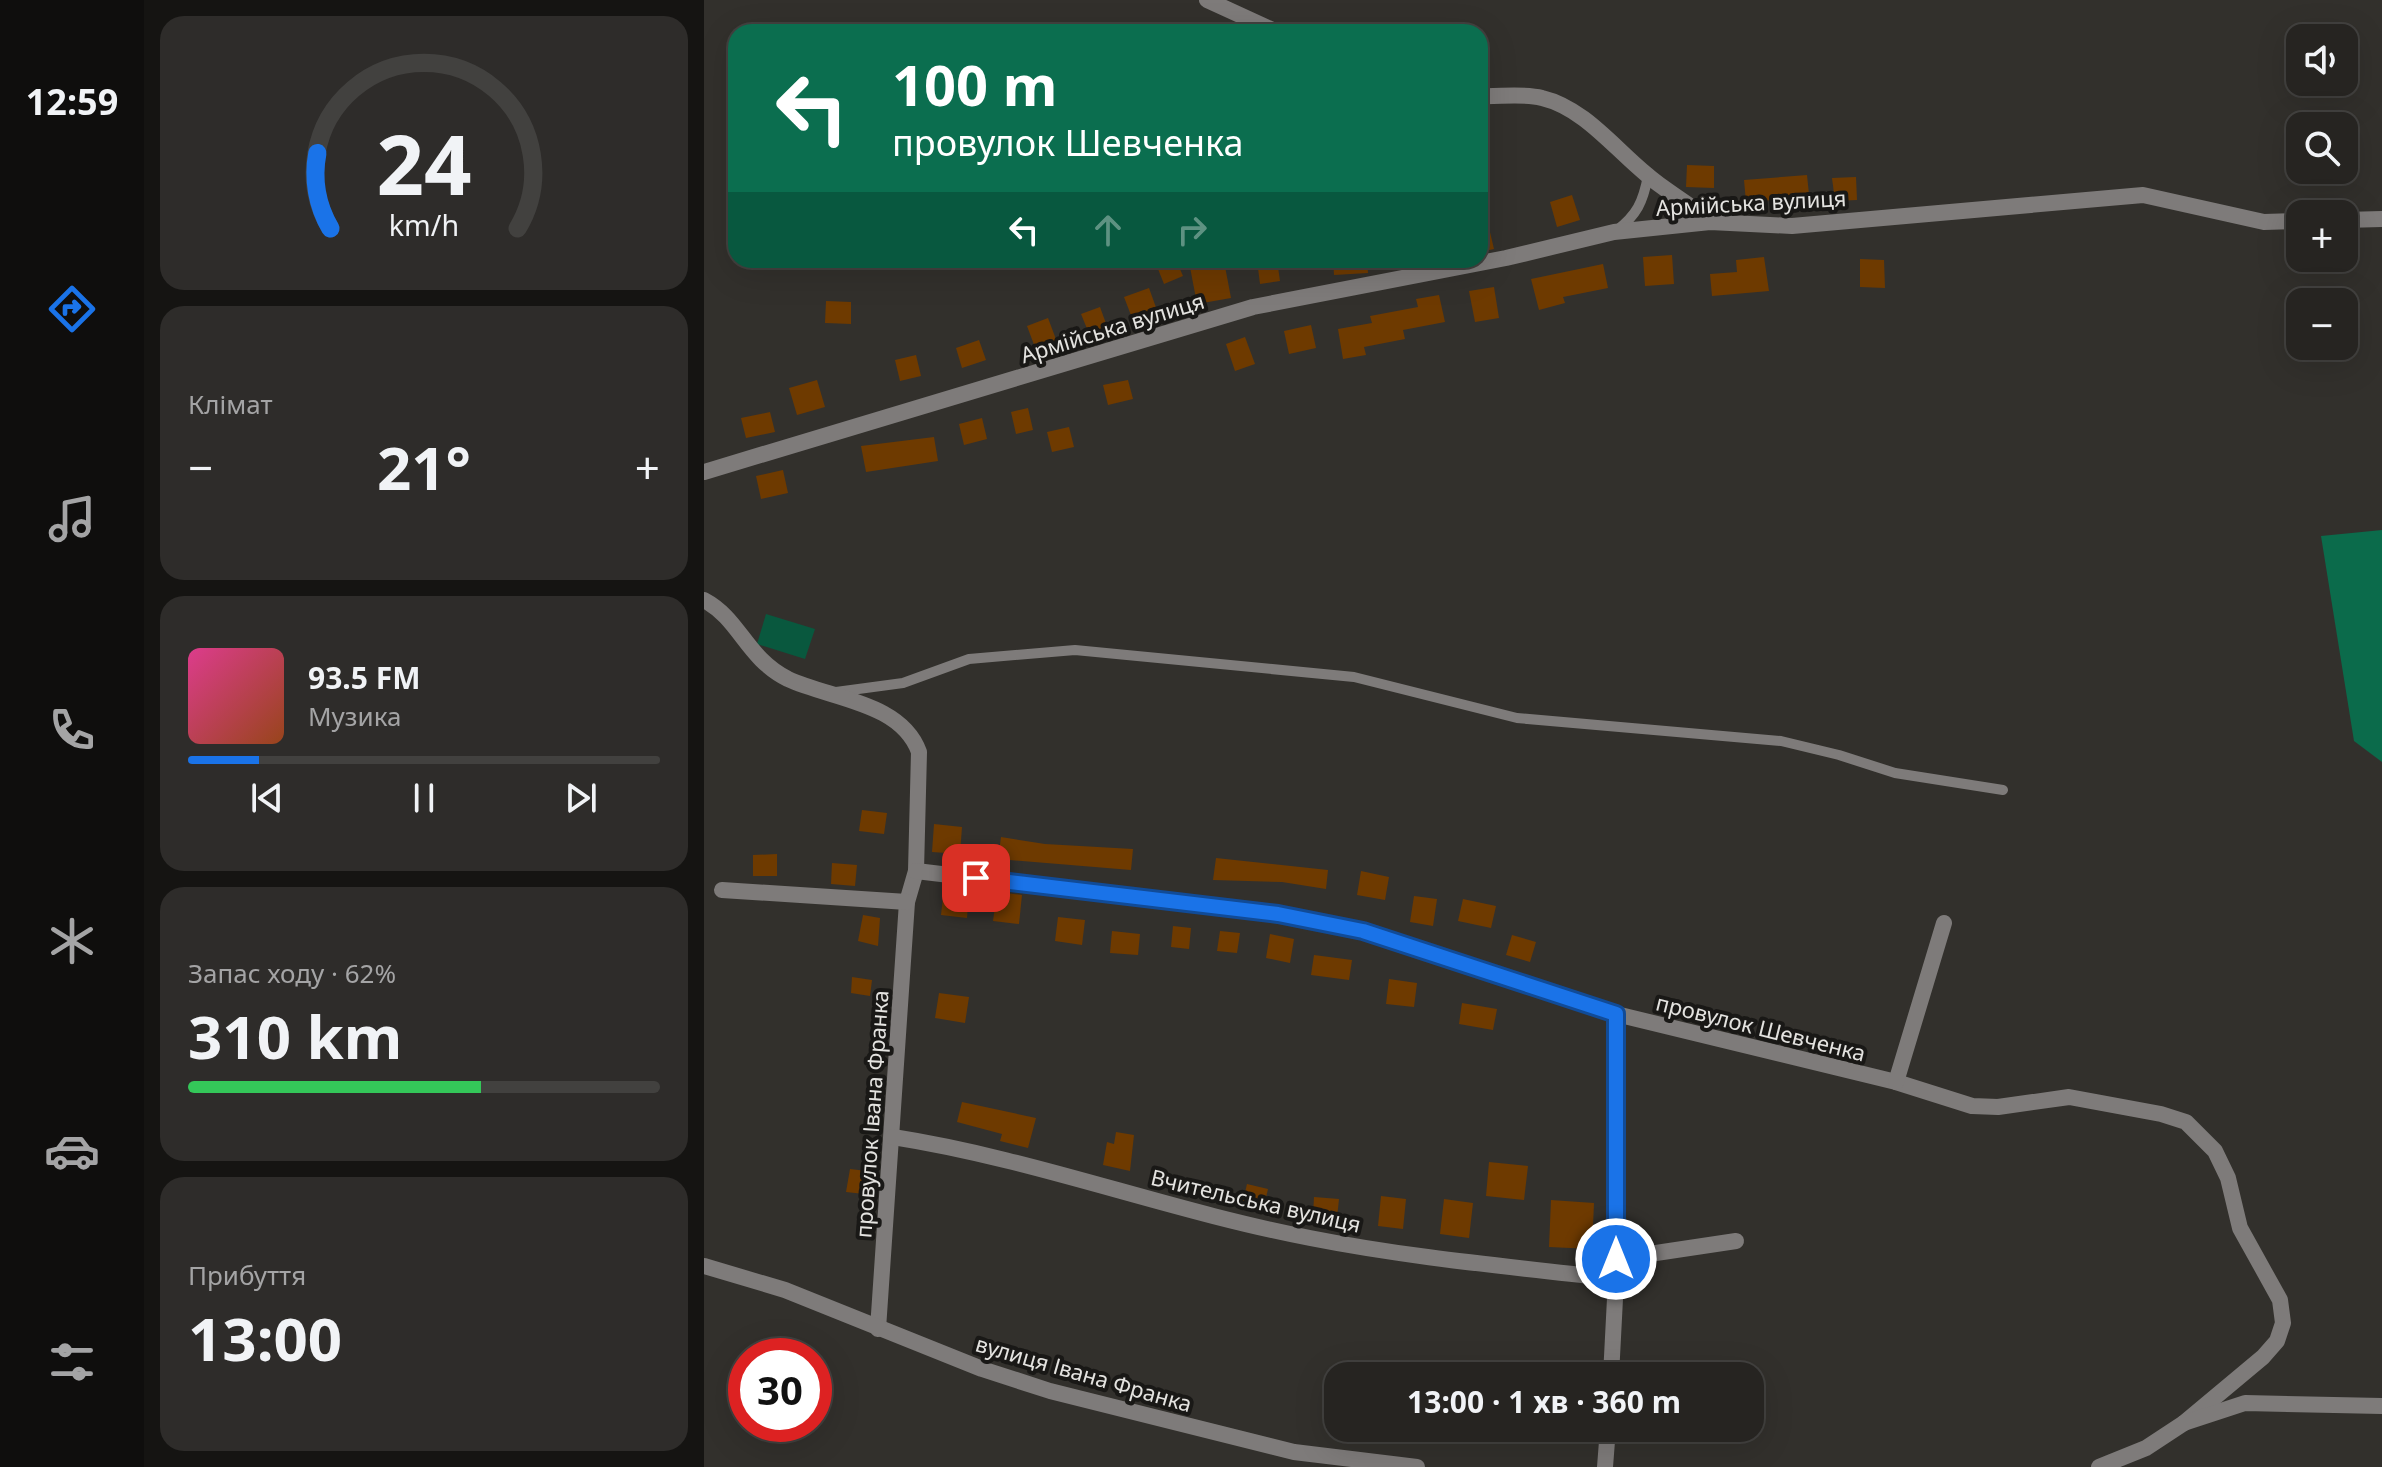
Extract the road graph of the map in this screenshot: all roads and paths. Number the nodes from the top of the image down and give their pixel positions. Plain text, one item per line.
1 (1207, 0) edge
2 (1260, 24) edge
3 (1488, 96) edge
4 (1648, 176) junction
5 (2382, 219) edge
6 (2358, 220) edge
7 (2286, 221) edge
8 (1710, 222) junction
9 (1614, 232) junction
10 (1488, 261) edge
11 (1454, 268) edge
12 (704, 472) edge
13 (704, 600) edge
14 (828, 692) junction
15 (2003, 790) dead end
16 (916, 871) junction
17 (722, 890) dead end
18 (907, 902) junction
19 (1944, 923) dead end
20 (1616, 1014) junction
21 (1896, 1082) junction
22 (893, 1137) junction
23 (1736, 1241) dead end
24 (1616, 1259) junction
25 (704, 1266) edge
26 (1616, 1279) junction
27 (878, 1329) junction
28 (1612, 1362) edge
29 (2382, 1406) edge
30 (2184, 1423) junction
31 (1607, 1442) edge
32 (2122, 1463) edge
33 (1417, 1467) edge
34 (1605, 1467) edge
35 (2099, 1467) edge

1 - 2 street
3 - 4 street
4 - 8 street
4 - 9 lane
5 - 6 street
7 - 8 street, Армійська вулиця
8 - 9 street, Армійська вулиця
9 - 10 street, Армійська вулиця
11 - 12 street, Армійська вулиця
13 - 14 street
14 - 15 lane
14 - 16 street, провулок Івана Франка
16 - 18 street, провулок Івана Франка
16 - 20 street, провулок Шевченка
17 - 18 street
18 - 22 street, провулок Івана Франка
19 - 21 street
20 - 21 street, провулок Шевченка
20 - 24 street
21 - 30 street, провулок Шевченка
22 - 26 street, Вчительська вулиця
22 - 27 street, провулок Івана Франка
23 - 24 street
24 - 26 street
25 - 27 street, вулиця Івана Франка
26 - 28 street
27 - 33 street, вулиця Івана Франка
29 - 30 street
30 - 32 street
31 - 34 street
32 - 35 street

